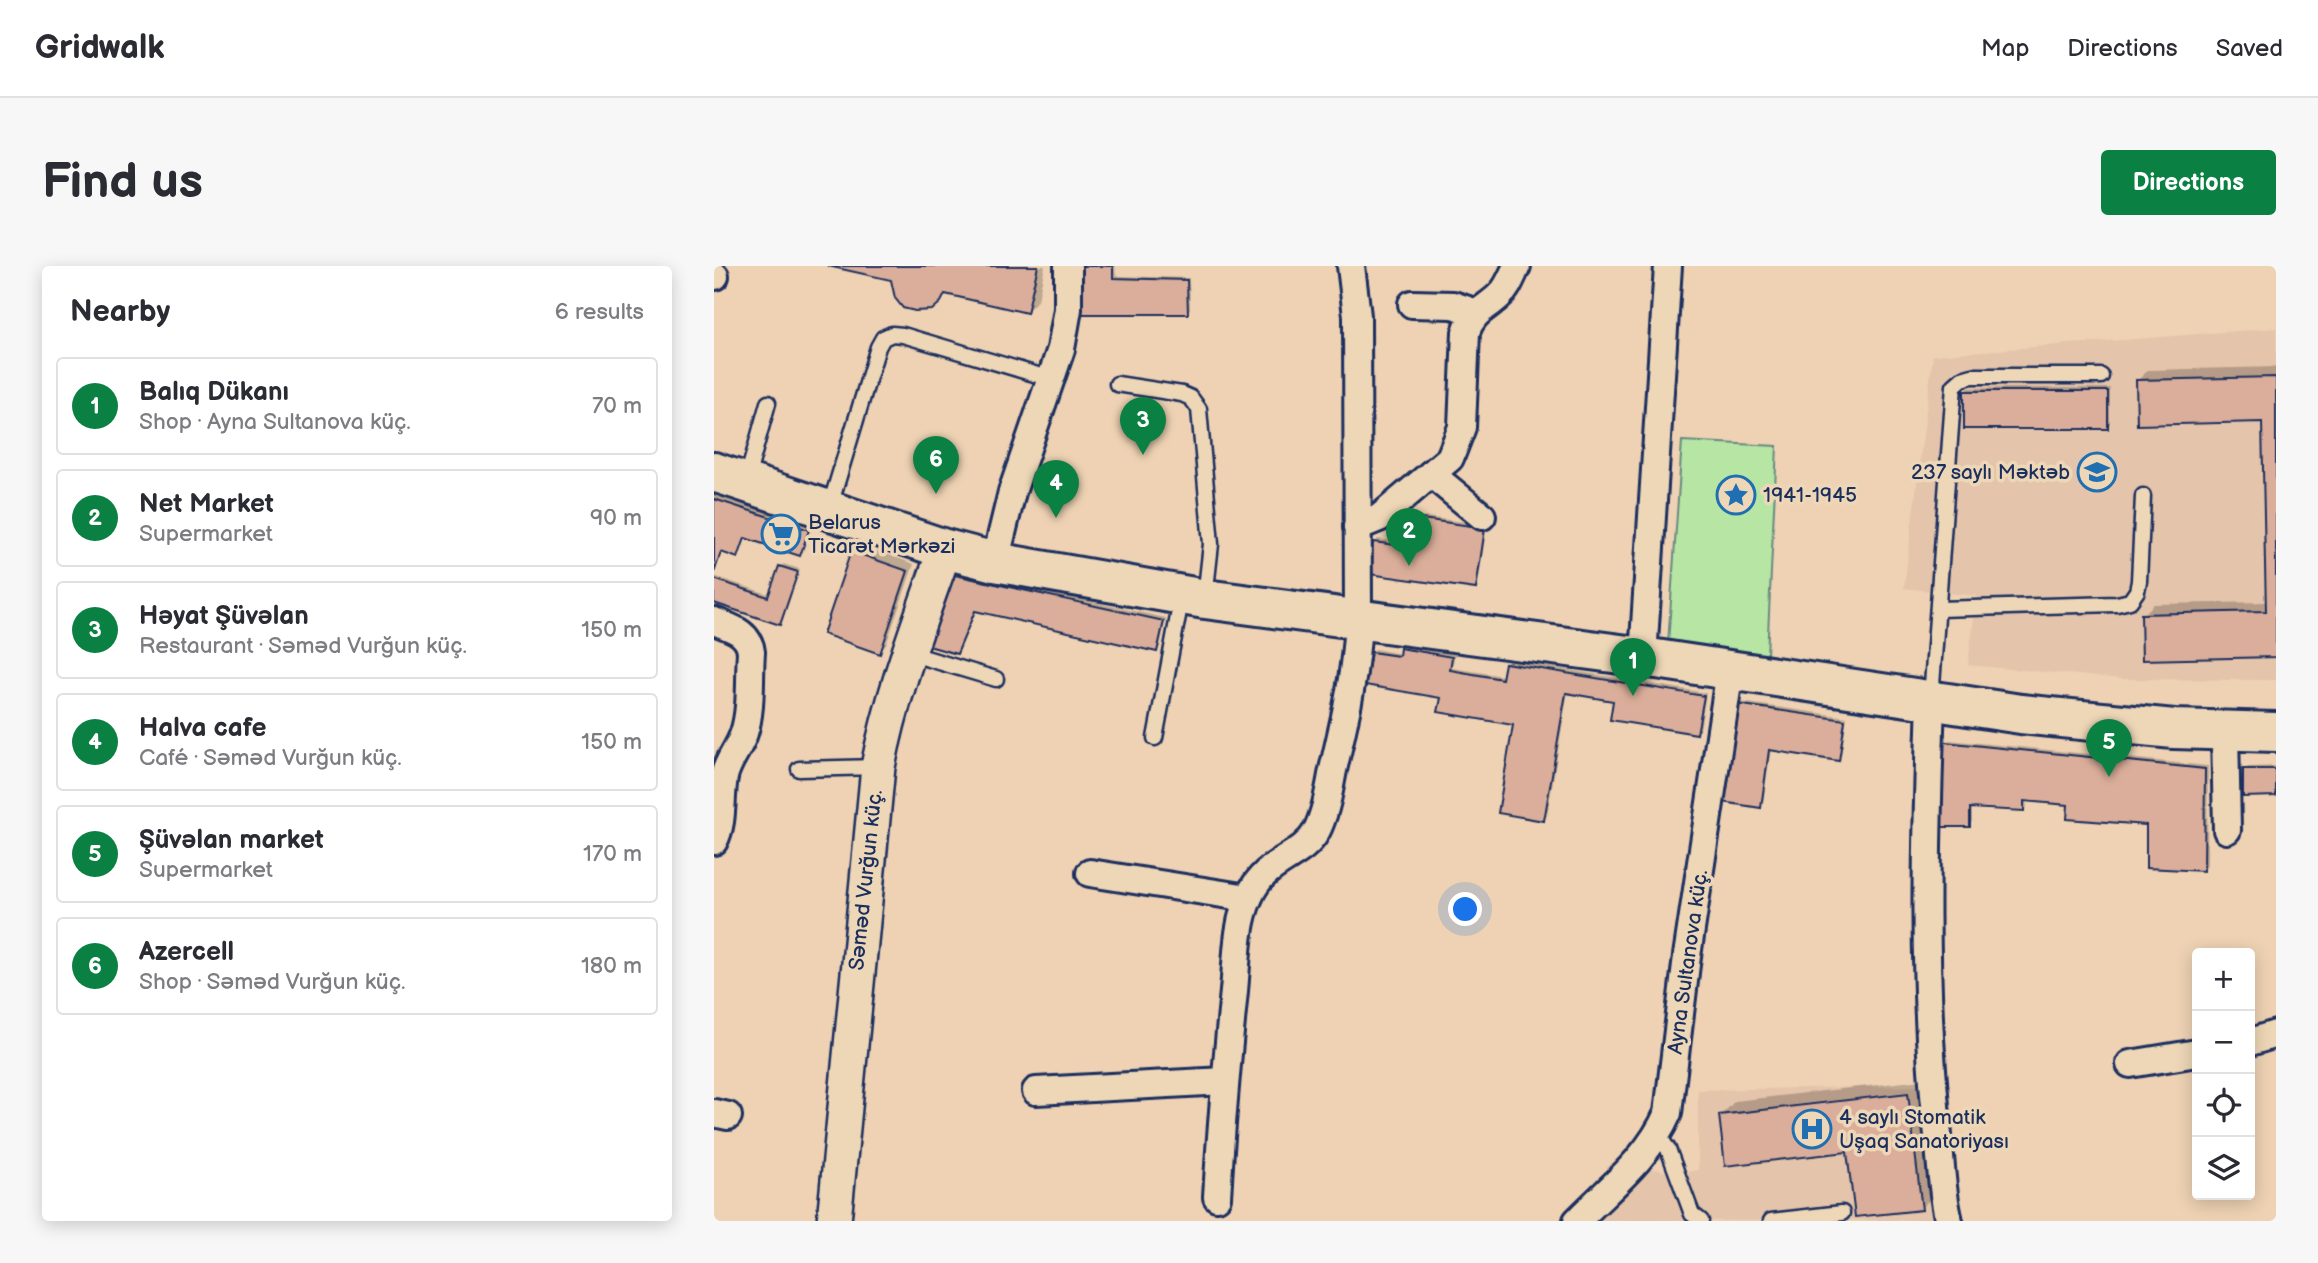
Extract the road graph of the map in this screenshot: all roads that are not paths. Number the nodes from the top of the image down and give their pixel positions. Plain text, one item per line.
1 (1068, 266) edge
2 (1351, 266) edge
3 (1517, 266) edge
4 (1668, 266) edge
5 (1412, 304) dead end
6 (1477, 313) junction
7 (2101, 376) dead end
8 (1051, 379) junction
9 (1117, 384) dead end
10 (768, 403) dead end
11 (1431, 474) junction
12 (730, 478) edge
13 (2143, 496) dead end
14 (828, 510) junction
15 (1482, 516) dead end
16 (1357, 527) junction
17 (944, 549) junction
18 (995, 562) junction
19 (1194, 597) junction
20 (1938, 609) junction
21 (1358, 619) junction
22 (714, 621) edge
23 (909, 653) junction
24 (1643, 657) junction
25 (1730, 670) junction
26 (996, 679) dead end
27 (1931, 701) junction
28 (2225, 732) junction
29 (2276, 732) edge
30 (1155, 738) dead end
31 (878, 767) junction
32 (799, 769) dead end
33 (2227, 830) dead end
34 (714, 841) edge
35 (1090, 873) dead end
36 (1248, 898) junction
37 (2276, 1034) edge
38 (2255, 1040) edge
39 (2192, 1054) edge
40 (2130, 1064) dead end
41 (1225, 1081) junction
42 (1035, 1091) dead end
43 (1658, 1135) junction
44 (1217, 1197) dead end
45 (1842, 1213) dead end
46 (834, 1221) edge
47 (1577, 1221) edge
48 (1701, 1221) edge
49 (1771, 1221) edge
50 (1949, 1221) edge

1 - 8 street
2 - 16 street
3 - 6 street
4 - 24 street
5 - 6 street
6 - 11 street
7 - 20 lane
8 - 14 lane
8 - 18 street
9 - 19 lane
10 - 12 lane
11 - 15 street
11 - 16 street
12 - 14 main road
13 - 20 lane
14 - 17 main road
16 - 21 street
17 - 18 main road
17 - 23 street, Səməd Vurğun küç.
18 - 19 main road
19 - 21 main road
19 - 30 lane
20 - 27 lane
21 - 24 main road
21 - 36 street
22 - 34 street
23 - 26 lane
23 - 31 street, Səməd Vurğun küç.
24 - 25 main road
25 - 27 main road
25 - 43 street, Ayna Sultanova küç.
27 - 28 main road
27 - 50 street
28 - 29 main road
28 - 33 street
31 - 32 lane
31 - 46 street, Səməd Vurğun küç.
35 - 36 street
36 - 41 street
37 - 38 street
39 - 40 street
41 - 42 street
41 - 44 street
43 - 47 street, Ayna Sultanova küç.
43 - 48 lane
45 - 49 lane

